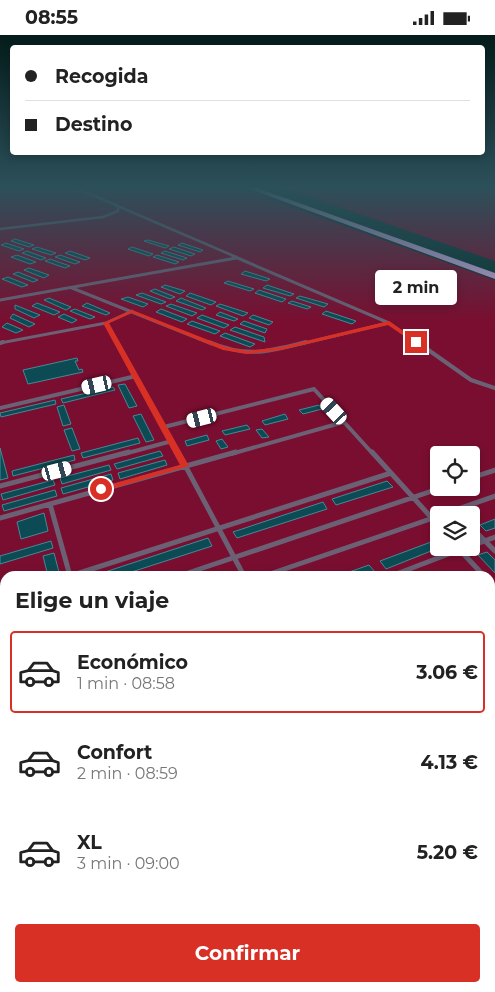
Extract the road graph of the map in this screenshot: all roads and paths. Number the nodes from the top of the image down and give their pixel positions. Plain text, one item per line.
1 (179, 233) edge
2 (374, 233) edge
3 (395, 233) edge
4 (237, 258) junction
5 (495, 268) edge
6 (495, 276) edge
7 (72, 288) junction
8 (0, 301) edge
9 (132, 311) junction
10 (106, 323) junction
11 (389, 323) junction
12 (0, 343) edge
13 (136, 377) junction
14 (495, 388) edge
15 (0, 408) edge
16 (344, 422) junction
17 (164, 427) junction
18 (172, 441) junction
19 (185, 466) junction
20 (495, 470) edge
21 (391, 473) junction
22 (480, 475) edge
23 (0, 486) edge
24 (430, 492) edge
25 (495, 496) edge
26 (414, 498) junction
27 (50, 504) junction
28 (466, 506) edge
29 (430, 516) edge
30 (0, 517) edge
31 (430, 519) edge
32 (218, 529) junction
33 (480, 536) edge
34 (495, 537) edge
35 (485, 541) junction
36 (480, 543) edge
37 (495, 551) edge
38 (441, 556) edge
39 (465, 556) edge
40 (233, 557) junction
41 (69, 571) edge
42 (86, 571) edge
43 (193, 571) edge
44 (241, 571) edge
45 (278, 571) edge
46 (404, 571) edge
47 (479, 571) edge

1 - 4 lane
2 - 6 highway
3 - 5 highway
4 - 7 lane
4 - 11 lane
7 - 8 lane
7 - 9 lane
9 - 10 lane
9 - 11 lane
10 - 12 lane
10 - 13 lane
11 - 14 lane
13 - 15 lane
13 - 17 lane
16 - 17 lane
16 - 19 lane
16 - 21 lane
17 - 18 lane
18 - 19 lane
18 - 23 lane
19 - 27 lane
19 - 32 lane
20 - 22 lane
21 - 26 lane
21 - 32 lane
24 - 26 lane
25 - 28 lane
26 - 29 lane
26 - 40 lane
27 - 30 lane
27 - 41 lane
31 - 45 lane
32 - 40 lane
32 - 42 lane
33 - 35 lane
34 - 35 lane
35 - 36 lane
35 - 37 lane
38 - 46 lane
39 - 47 lane
40 - 43 lane
40 - 44 lane

